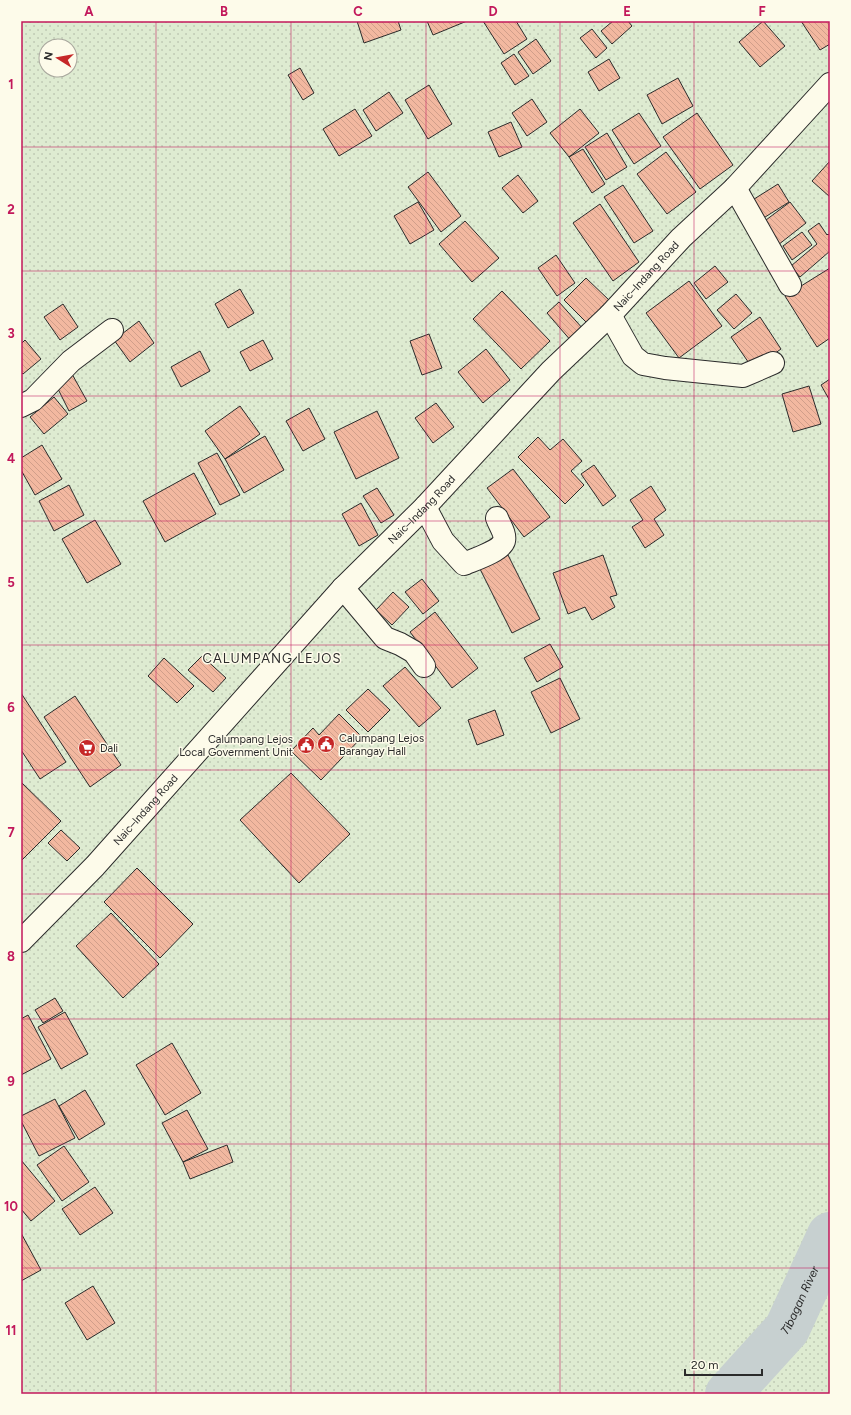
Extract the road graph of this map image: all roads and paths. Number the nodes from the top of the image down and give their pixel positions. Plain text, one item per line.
1 (830, 84) edge
2 (735, 188) junction
3 (790, 285) dead end
4 (610, 315) junction
5 (112, 330) dead end
6 (773, 363) dead end
7 (21, 406) edge
8 (425, 507) junction
9 (497, 518) dead end
10 (343, 588) junction
11 (424, 666) dead end
12 (21, 941) edge

1 - 2 main road, Naic–Indang Road
2 - 3 main road
2 - 4 main road, Naic–Indang Road
4 - 6 main road
4 - 8 main road, Naic–Indang Road
5 - 7 main road
8 - 9 main road
8 - 10 main road, Naic–Indang Road
10 - 11 main road
10 - 12 main road, Naic–Indang Road

